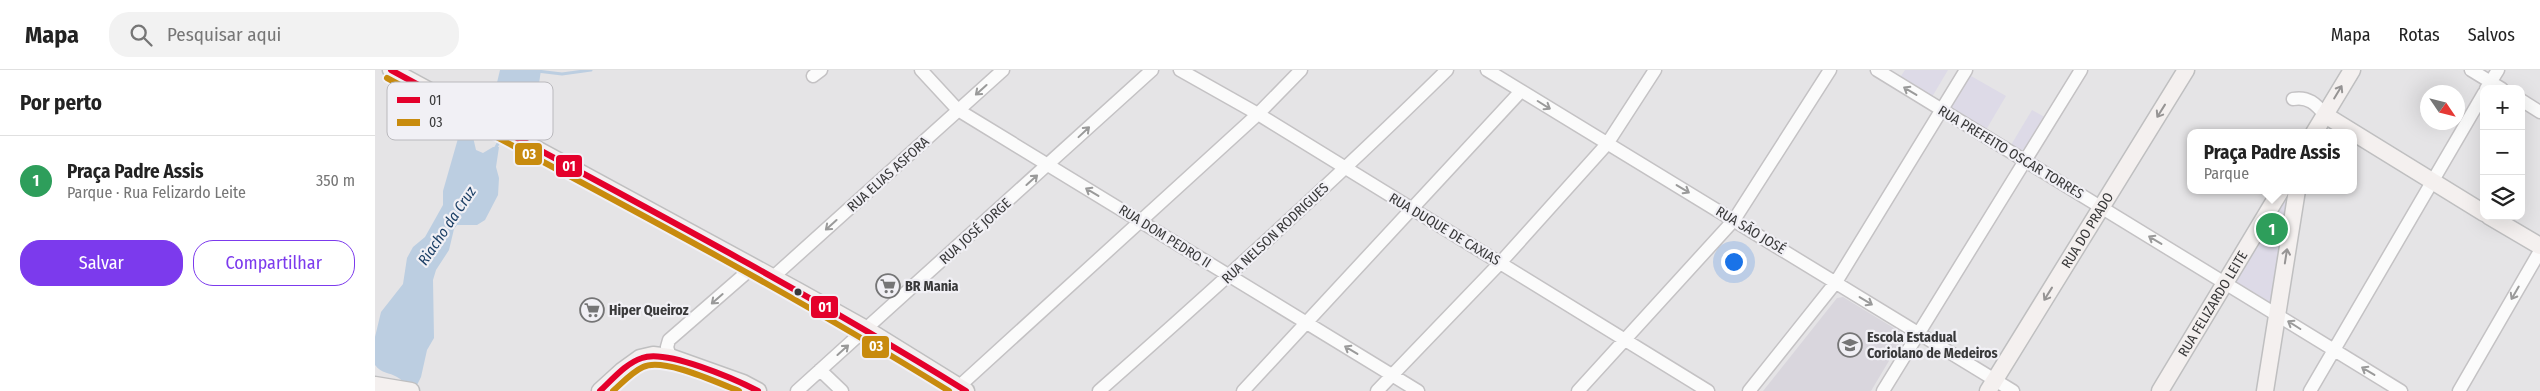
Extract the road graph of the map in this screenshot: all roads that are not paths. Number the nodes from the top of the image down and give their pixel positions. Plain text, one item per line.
1 (391, 70) edge
2 (921, 70) edge
3 (1003, 70) edge
4 (1152, 70) edge
5 (1180, 70) edge
6 (1301, 70) edge
7 (1447, 70) edge
8 (1488, 70) edge
9 (1655, 70) edge
10 (1830, 70) edge
11 (1877, 70) edge
12 (1966, 70) edge
13 (2081, 70) edge
14 (2185, 70) edge
15 (2352, 70) edge
16 (2471, 70) edge
17 (2497, 70) edge
18 (413, 82) edge
19 (2488, 85) edge
20 (1521, 91) junction
21 (2293, 99) dead end
22 (2480, 100) edge
23 (2525, 103) edge
24 (1941, 109) junction
25 (958, 110) junction
26 (2540, 112) edge
27 (1258, 114) junction
28 (2325, 115) junction
29 (2316, 129) edge
30 (2348, 129) edge
31 (2357, 135) edge
32 (520, 140) edge
33 (1607, 144) junction
34 (2026, 161) junction
35 (1048, 166) junction
36 (1345, 168) junction
37 (2433, 182) junction
38 (2279, 194) edge
39 (2296, 194) edge
40 (2101, 207) junction
41 (1413, 210) junction
42 (2480, 211) edge
43 (1734, 220) junction
44 (2496, 220) edge
45 (1140, 221) junction
46 (2540, 246) edge
47 (2540, 251) edge
48 (1501, 262) junction
49 (753, 267) junction
50 (1229, 276) junction
51 (772, 278) junction
52 (1836, 282) junction
53 (2226, 283) junction
54 (2277, 314) junction
55 (1307, 324) junction
56 (866, 329) junction
57 (1921, 333) junction
58 (1624, 340) junction
59 (2335, 351) junction
60 (670, 358) junction
61 (820, 370) junction
62 (1392, 375) junction
63 (375, 385) edge
64 (1992, 385) edge
65 (959, 390) edge
66 (411, 391) edge
67 (600, 391) edge
68 (757, 391) edge
69 (797, 391) edge
70 (842, 391) edge
71 (1099, 391) edge
72 (1243, 391) edge
73 (1377, 391) edge
74 (1418, 391) edge
75 (1578, 391) edge
76 (1708, 391) edge
77 (1749, 391) edge
78 (1883, 391) edge
79 (2013, 391) edge
80 (2160, 391) edge
81 (2265, 391) edge
82 (2310, 391) edge
83 (2401, 391) edge
84 (2459, 391) edge

1 - 18 main road
2 - 25 street, RUA DOM PEDRO II
3 -> 25 street, RUA ELIAS ASFORA
35 -> 4 street, RUA JOSÉ JORGE
5 - 27 street, RUA DUQUE DE CAXIAS
6 - 27 street
7 - 36 street, RUA NELSON RODRIGUES
8 - 20 street, RUA SÃO JOSÉ
9 - 33 street
10 - 43 street
24 -> 11 street, RUA PREFEITO OSCAR TORRES
12 - 24 street
13 - 34 street
14 -> 40 main road, RUA DO PRADO
28 -> 15 main road
16 - 19 street
17 - 19 street
20 -> 33 street, RUA SÃO JOSÉ
20 - 41 street
21 - 28 street
22 - 37 street
23 - 26 street
24 - 34 street, RUA PREFEITO OSCAR TORRES
24 - 52 street
25 - 35 street, RUA DOM PEDRO II
25 -> 51 street, RUA ELIAS ASFORA
27 - 36 street, RUA DUQUE DE CAXIAS
27 - 45 street
28 - 29 main road
28 - 30 main road
31 - 37 main road
32 - 49 main road
33 -> 43 street, RUA SÃO JOSÉ
33 - 48 street
34 - 40 street, RUA PREFEITO OSCAR TORRES
34 - 57 street
45 -> 35 street, RUA DOM PEDRO II
56 -> 35 street, RUA JOSÉ JORGE
36 - 41 street, RUA DUQUE DE CAXIAS
36 - 50 street, RUA NELSON RODRIGUES
37 - 42 main road
37 - 59 street
38 - 53 main road, RUA FELIZARDO LEITE
54 -> 39 main road
53 -> 40 street, RUA PREFEITO OSCAR TORRES
40 -> 64 main road, RUA DO PRADO
41 - 48 street, RUA DUQUE DE CAXIAS
41 - 55 street
43 - 52 street, RUA SÃO JOSÉ
43 - 58 street
44 - 46 main road
45 - 50 street, RUA DOM PEDRO II
45 - 65 street
47 -> 84 street
48 - 58 street, RUA DUQUE DE CAXIAS
48 - 62 street
49 - 51 main road
49 -> 60 street
50 - 55 street, RUA DOM PEDRO II
50 - 71 street, RUA NELSON RODRIGUES
51 - 56 main road
52 -> 57 street, RUA SÃO JOSÉ
52 - 77 street
53 - 54 street, RUA PREFEITO OSCAR TORRES
53 - 80 main road, RUA FELIZARDO LEITE
59 -> 54 street, RUA PREFEITO OSCAR TORRES
54 - 81 main road
62 -> 55 street, RUA DOM PEDRO II
55 - 72 street
61 -> 56 street, RUA JOSÉ JORGE
56 - 65 main road
57 - 64 street, RUA SÃO JOSÉ
57 - 78 street
58 - 75 street
58 - 76 street, RUA DUQUE DE CAXIAS
59 - 82 street
83 -> 59 street, RUA PREFEITO OSCAR TORRES
60 - 67 main road
60 - 68 main road
61 - 69 street, RUA JOSÉ JORGE
61 - 70 street
62 - 73 street
62 - 74 street, RUA DOM PEDRO II
63 - 66 main road
64 - 79 street, RUA SÃO JOSÉ

